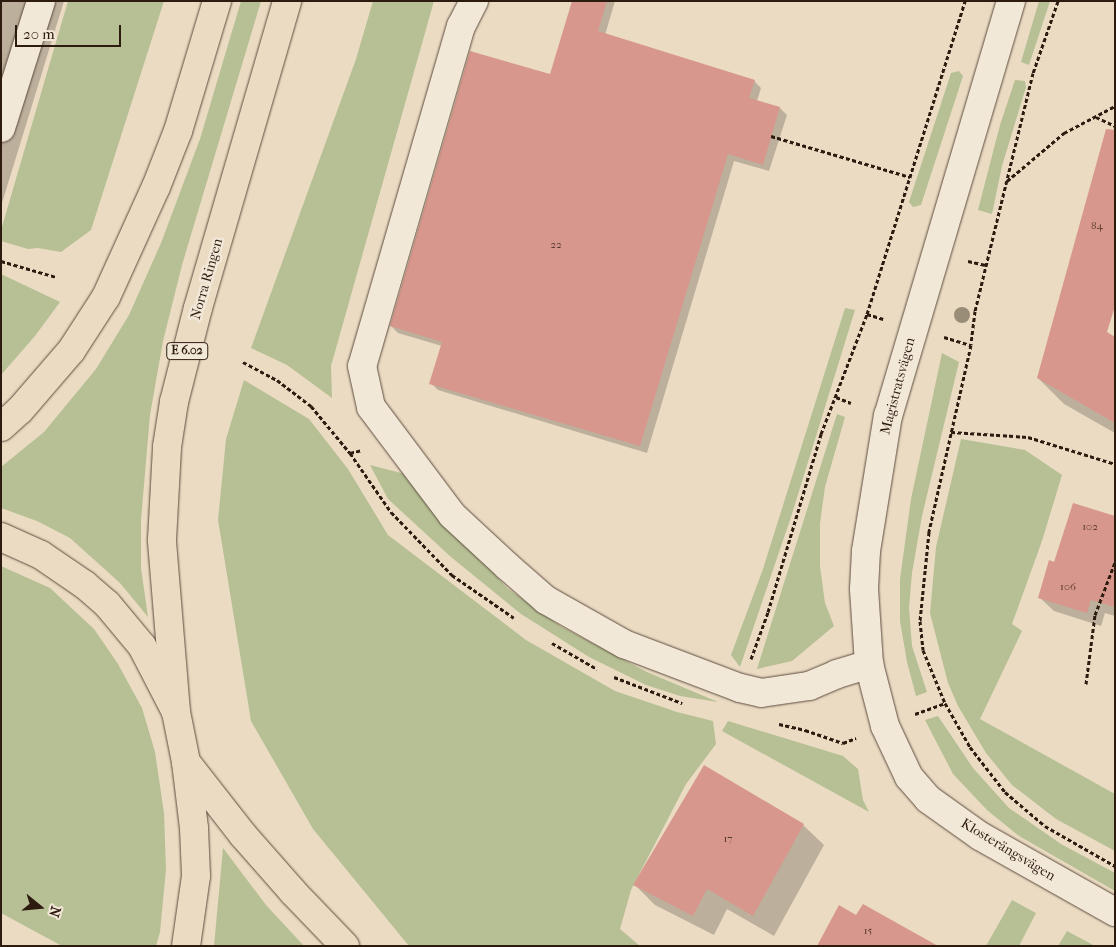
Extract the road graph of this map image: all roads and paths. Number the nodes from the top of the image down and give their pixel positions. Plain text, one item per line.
1 (41, 1) edge
2 (217, 1) edge
3 (287, 1) edge
4 (474, 1) edge
5 (964, 1) edge
6 (1011, 1) edge
7 (1058, 1) edge
8 (1115, 106) edge
9 (1096, 116) junction
10 (1115, 126) edge
11 (1, 128) edge
12 (771, 136) dead end
13 (910, 178) junction
14 (1007, 181) junction
15 (965, 260) dead end
16 (1, 261) edge
17 (986, 265) junction
18 (56, 277) dead end
19 (836, 397) junction
20 (851, 402) dead end
21 (1, 427) edge
22 (951, 432) junction
23 (1115, 464) edge
24 (1, 537) edge
25 (1115, 562) edge
26 (869, 664) junction
27 (1086, 684) dead end
28 (740, 688) junction
29 (176, 712) junction
30 (186, 762) junction
31 (909, 777) joint
32 (1115, 866) edge
33 (1115, 912) edge
34 (186, 946) edge
35 (346, 946) edge

1 - 11 street
2 - 21 main road
3 - 29 main road, Norra Ringen / E 6.02
4 - 28 street
5 - 13 path
6 - 26 street, Magistratsvägen
7 - 14 path
8 - 9 path
9 - 10 path
9 - 14 path
12 - 13 path
13 - 19 path
14 - 17 path
15 - 17 path
16 - 18 path
17 - 22 path
19 - 20 path
19 - 28 path
22 - 23 path
22 - 32 path
24 - 29 main road
25 - 27 path
26 - 28 street
26 - 31 street, Magistratsvägen
29 - 30 main road
30 - 34 main road
30 - 35 main road
31 - 33 street, Klosterängsvägen

